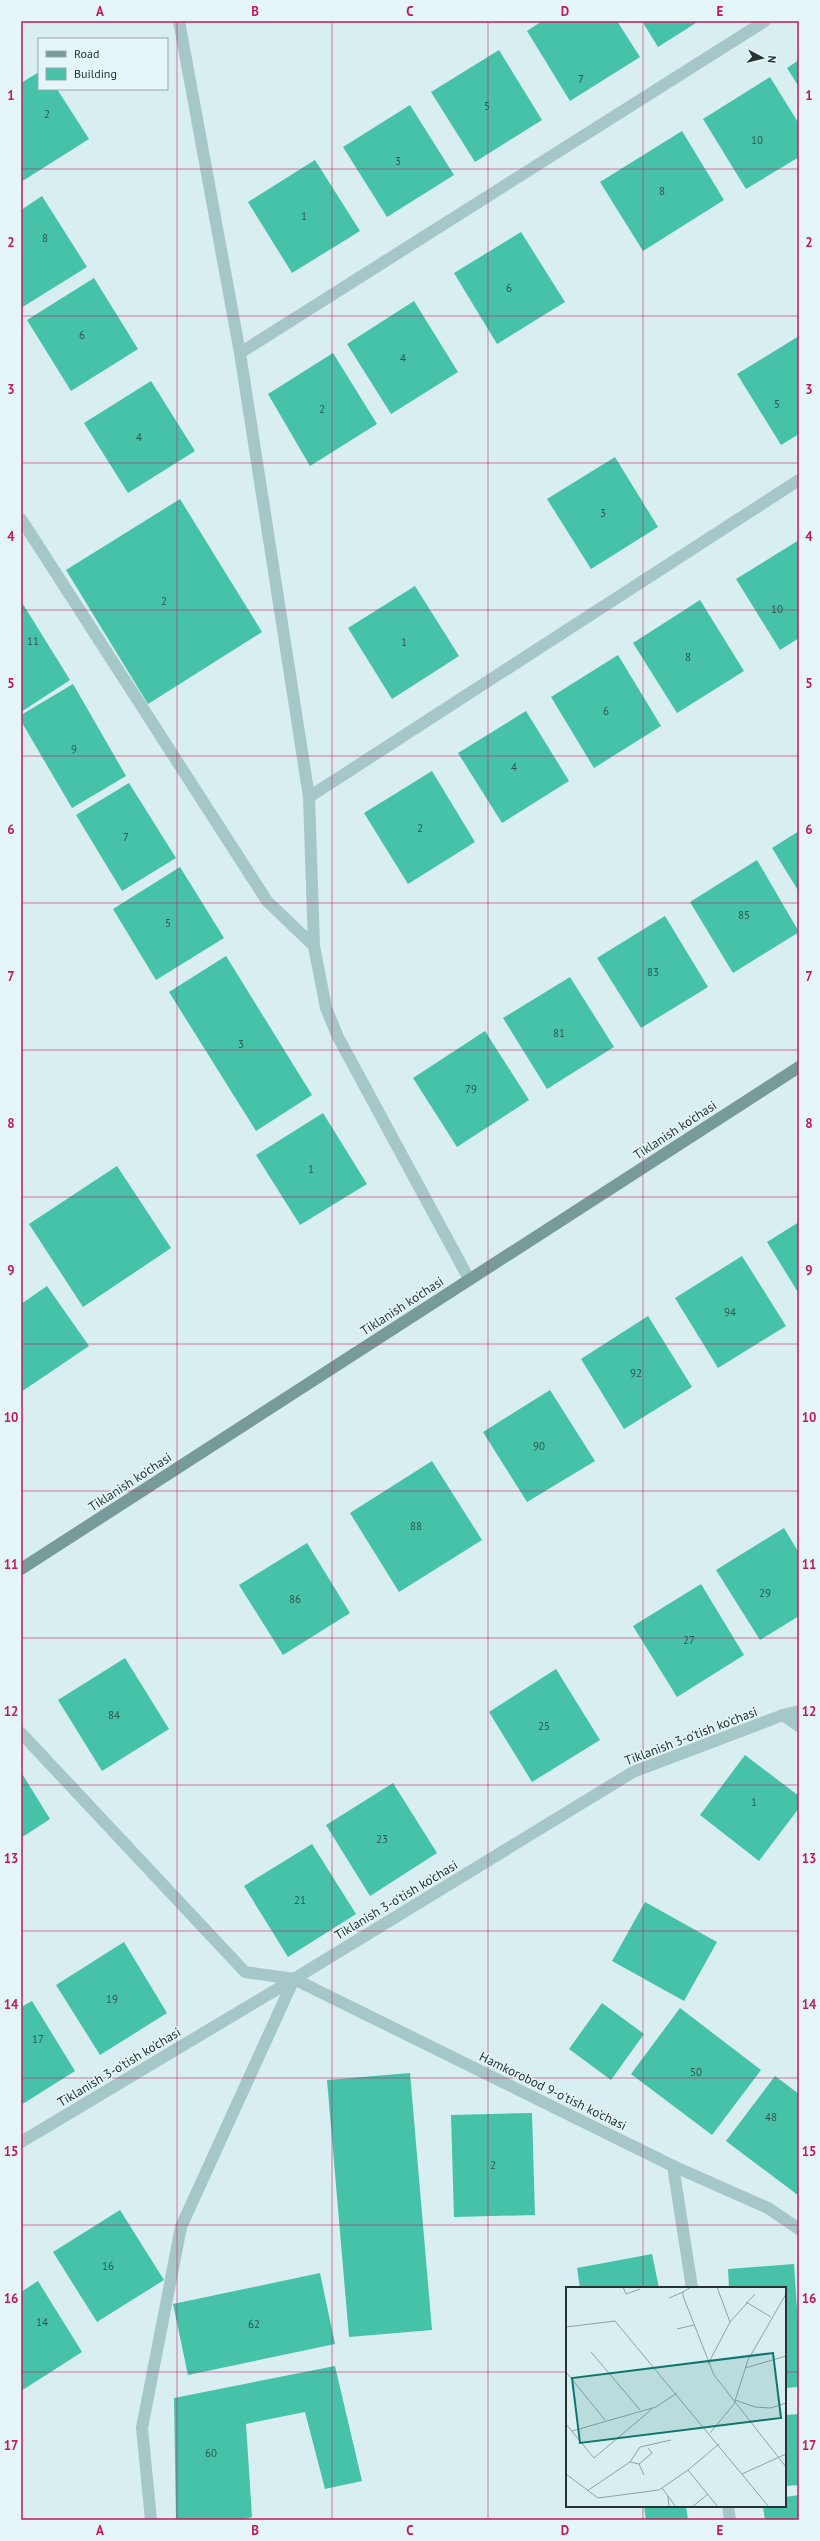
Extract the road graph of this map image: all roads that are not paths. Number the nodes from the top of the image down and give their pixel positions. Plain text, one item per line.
1 (179, 21) edge
2 (765, 21) edge
3 (240, 353) junction
4 (799, 480) edge
5 (21, 519) edge
6 (309, 797) junction
7 (314, 946) junction
8 (799, 1067) edge
9 (469, 1280) junction
10 (21, 1569) edge
11 (799, 1711) edge
12 (783, 1715) junction
13 (799, 1726) edge
14 (21, 1733) edge
15 (294, 1979) junction
16 (21, 2142) edge
17 (673, 2166) junction
18 (799, 2230) edge
19 (692, 2287) edge
20 (728, 2507) edge
21 (151, 2520) edge
22 (730, 2520) edge

1 - 3 street
2 - 3 street
3 - 6 street
4 - 6 street
5 - 7 street
6 - 7 street
7 - 9 street
8 - 9 street, Tiklanish ko'chasi
9 - 10 street, Tiklanish ko'chasi
11 - 12 street, Tiklanish 3-o'tish ko'chasi
12 - 13 street
12 - 15 street, Tiklanish 3-o'tish ko'chasi
14 - 15 street, Hamkorobod 9-o'tish ko'chasi
15 - 16 street, Tiklanish 3-o'tish ko'chasi
15 - 17 street, Hamkorobod 9-o'tish ko'chasi
15 - 21 street
17 - 18 street, Hamkorobod 9-o'tish ko'chasi
17 - 19 street
20 - 22 street

